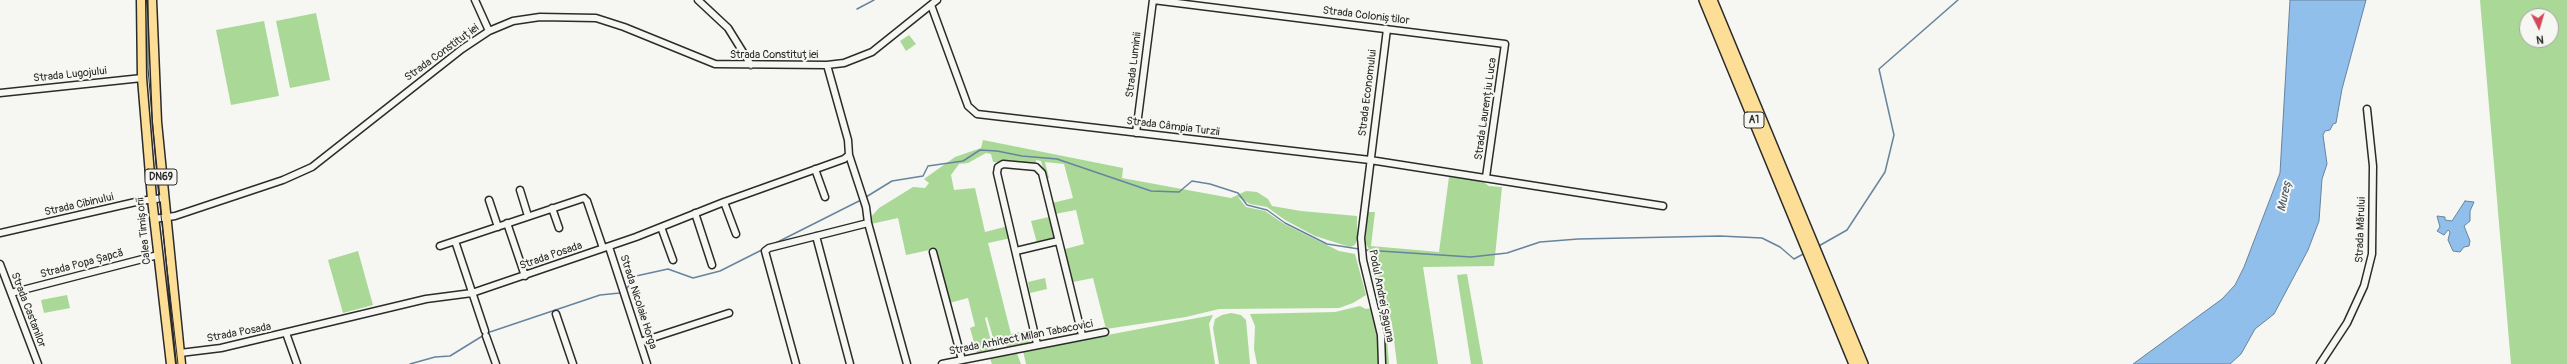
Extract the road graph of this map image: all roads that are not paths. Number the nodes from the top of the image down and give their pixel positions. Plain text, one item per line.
1 (141, 0) edge
2 (152, 0) edge
3 (475, 0) edge
4 (698, 0) edge
5 (936, 0) edge
6 (1153, 0) edge
7 (1704, 0) edge
8 (1712, 0) edge
9 (931, 5) junction
10 (1387, 29) junction
11 (489, 31) junction
12 (1505, 44) joint
13 (751, 65) junction
14 (827, 65) junction
15 (142, 78) junction
16 (0, 93) edge
17 (2367, 109) dead end
18 (1136, 133) junction
19 (849, 155) junction
20 (1370, 160) junction
21 (815, 169) junction
22 (1486, 176) junction
23 (520, 190) dead end
24 (825, 197) dead end
25 (163, 198) junction
26 (152, 199) junction
27 (489, 200) dead end
28 (724, 202) junction
29 (1663, 206) dead end
30 (552, 208) junction
31 (695, 213) junction
32 (528, 216) junction
33 (165, 218) junction
34 (154, 219) junction
35 (868, 223) junction
36 (508, 224) junction
37 (498, 227) junction
38 (661, 227) junction
39 (559, 228) dead end
40 (0, 233) edge
41 (736, 234) dead end
42 (816, 236) junction
43 (1807, 239) junction
44 (455, 241) junction
45 (1058, 241) junction
46 (440, 246) dead end
47 (606, 247) junction
48 (1016, 251) junction
49 (933, 252) dead end
50 (158, 255) junction
51 (673, 260) dead end
52 (0, 264) edge
53 (712, 265) dead end
54 (1818, 266) junction
55 (526, 276) junction
56 (11, 293) junction
57 (472, 293) junction
58 (729, 313) dead end
59 (556, 314) dead end
60 (1105, 332) dead end
61 (286, 333) junction
62 (1082, 335) junction
63 (640, 342) junction
64 (1037, 344) junction
65 (180, 353) junction
66 (966, 361) edge
67 (38, 364) edge
68 (171, 364) edge
69 (181, 364) edge
70 (297, 364) edge
71 (496, 364) edge
72 (573, 364) edge
73 (648, 364) edge
74 (796, 364) edge
75 (850, 364) edge
76 (907, 364) edge
77 (942, 364) edge
78 (1382, 364) edge
79 (1854, 364) edge
80 (1863, 364) edge
81 (2320, 364) edge

1 - 15 main road, Calea Timișorii / DN69
2 - 25 main road, Calea Timișorii / DN69
3 - 11 street
4 - 13 street
5 - 9 street, Strada Constituției
6 - 10 street, Strada Coloniștilor
6 - 18 street, Strada Luminii
7 - 43 highway, A1
8 - 43 highway, A1
9 - 14 street, Strada Constituției
9 - 18 street, Strada Câmpia Turzii
10 - 12 street, Strada Coloniștilor
10 - 20 street, Strada Economului
11 - 13 street, Strada Constituției
11 - 33 street, Strada Constituției
12 - 22 street, Strada Laurențiu Luca
13 - 14 street, Strada Constituției
14 - 19 street
15 - 16 street, Strada Lugojului
15 - 26 main road, Calea Timișorii / DN69
17 - 81 street, Strada Mărului
18 - 20 street, Strada Câmpia Turzii
19 - 21 street, Strada Posada
19 - 35 street
20 - 22 street, Strada Câmpia Turzii
20 - 78 street, Podul Andrei Șaguna
21 - 24 street
21 - 28 street, Strada Posada
22 - 29 street, Strada Câmpia Turzii
23 - 32 street
25 - 26 street, Strada Cibinului
25 - 33 main road, Calea Timișorii / DN69
26 - 34 main road, Calea Timișorii / DN69
26 - 40 street, Strada Cibinului
27 - 37 street
28 - 31 street, Strada Posada
28 - 41 street
30 - 32 street
30 - 39 street
30 - 47 street, Strada Nicolaie Horga
31 - 38 street, Strada Posada
31 - 53 street
32 - 36 street
33 - 34 street, Strada Constituției
33 - 65 main road, Calea Timișorii / DN69
34 - 50 main road, Calea Timișorii / DN69
35 - 42 street
35 - 76 street
36 - 37 street
36 - 55 street
37 - 44 street
38 - 47 street, Strada Posada
38 - 51 street
42 - 74 street
42 - 75 street
43 - 54 highway, A1
44 - 46 street
44 - 57 street
45 - 48 street
45 - 48 street
45 - 62 street
47 - 55 street, Strada Posada
47 - 63 street, Strada Nicolaie Horga
48 - 64 street
49 - 66 street
50 - 56 street, Strada Popa Șapcă
50 - 68 main road, Calea Timișorii / DN69
52 - 56 street, Strada Castanilor
54 - 79 highway, A1
54 - 80 highway, A1
55 - 57 street, Strada Posada
56 - 67 street, Strada Castanilor
57 - 61 street, Strada Posada
57 - 71 street
58 - 63 street
59 - 72 street
60 - 62 street, Strada Arhitect Milan Tabacovici
61 - 65 street, Strada Posada
61 - 70 street
62 - 64 street, Strada Arhitect Milan Tabacovici
63 - 73 street, Strada Nicolaie Horga
64 - 66 street, Strada Arhitect Milan Tabacovici
65 - 69 main road, Calea Timișorii / DN69
66 - 77 street, Strada Arhitect Milan Tabacovici

